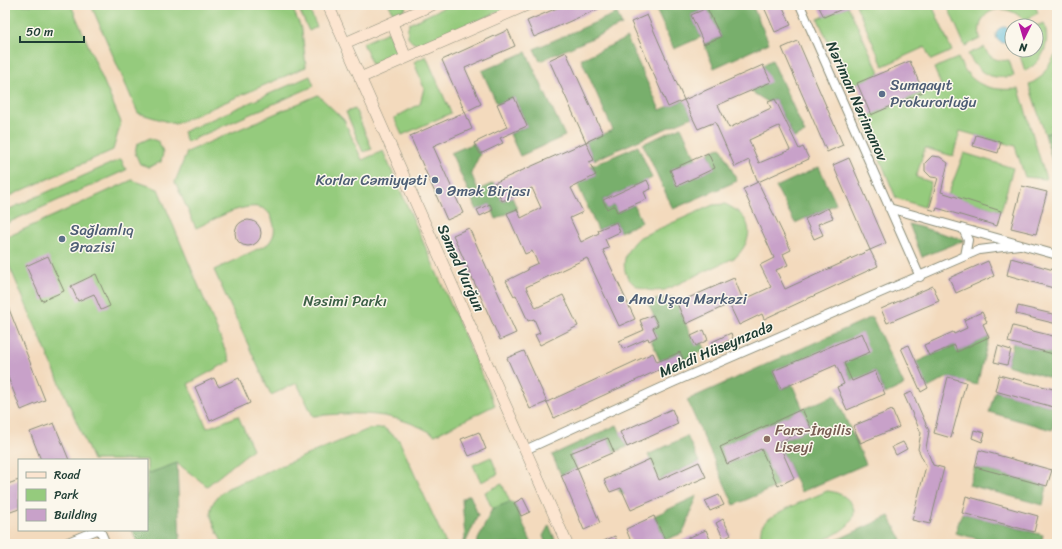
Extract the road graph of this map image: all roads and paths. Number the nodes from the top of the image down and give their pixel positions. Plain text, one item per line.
1 (328, 5) edge
2 (432, 5) edge
3 (527, 5) edge
4 (800, 5) edge
5 (392, 23) junction
6 (344, 43) junction
7 (406, 58) junction
8 (360, 78) junction
9 (889, 208) junction
10 (963, 229) junction
11 (1019, 245) junction
12 (965, 256) junction
13 (1057, 256) edge
14 (920, 277) junction
15 (526, 450) junction
16 (96, 531) edge
17 (100, 531) edge
18 (63, 544) edge
19 (106, 544) edge
20 (567, 544) edge

1 - 6 main road, Səməd Vurğun
2 - 5 main road
3 - 7 main road
4 - 9 street, Nəriman Nərimanov
5 - 6 main road
5 - 7 main road
6 - 8 main road, Səməd Vurğun
7 - 8 main road
8 - 15 main road, Səməd Vurğun
9 - 10 street
9 - 14 street, Nəriman Nərimanov
10 - 11 street
10 - 12 street
11 - 12 street, Mehdi Hüseynzadə
11 - 13 street
12 - 14 street, Mehdi Hüseynzadə
14 - 15 street, Mehdi Hüseynzadə
15 - 20 main road, Səməd Vurğun
16 - 18 street
17 - 19 street

